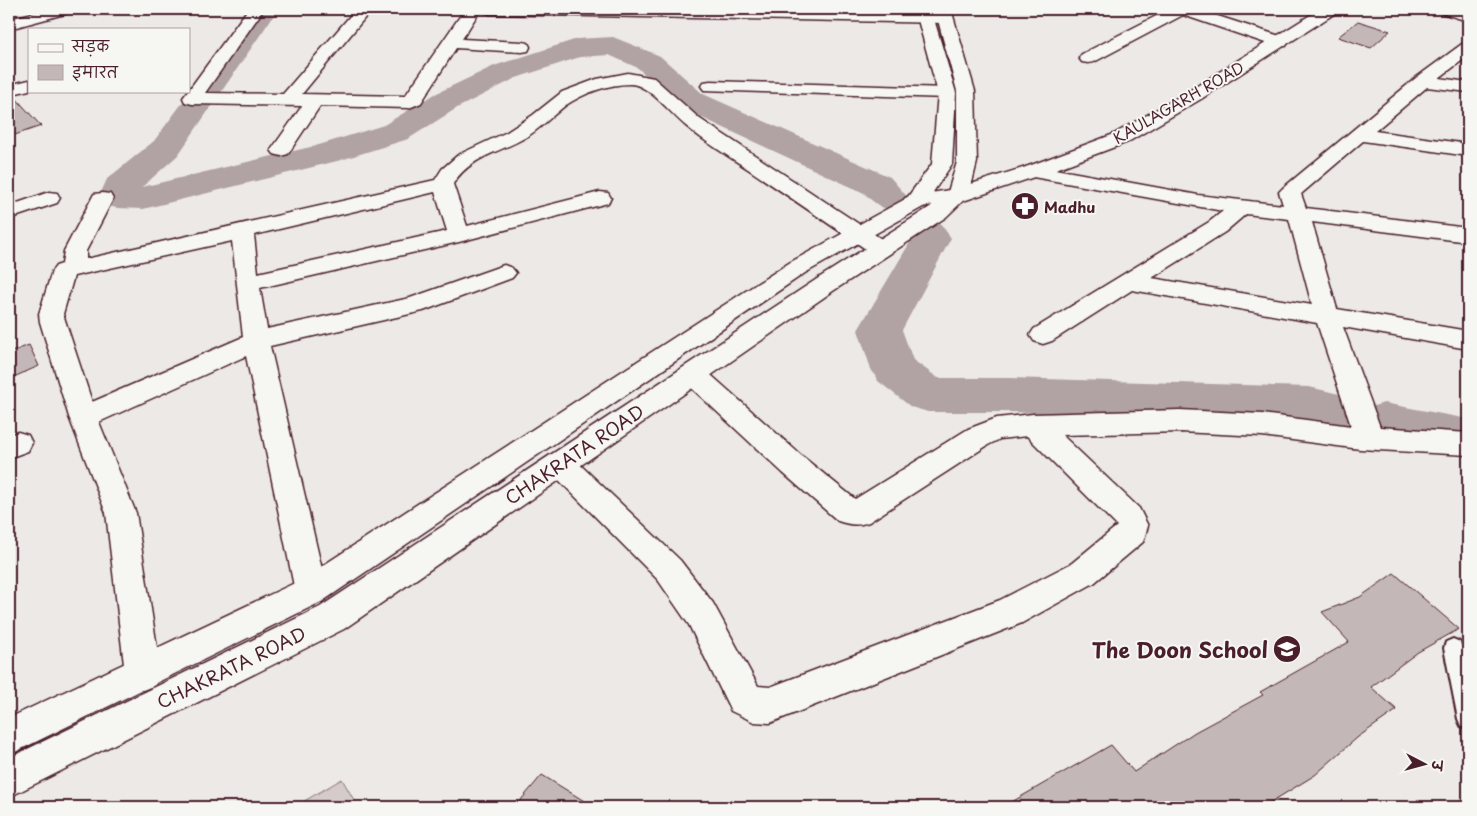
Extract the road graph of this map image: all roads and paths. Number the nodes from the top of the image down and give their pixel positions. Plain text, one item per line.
1 (66, 9) edge
2 (256, 9) edge
3 (364, 9) edge
4 (473, 9) edge
5 (490, 9) edge
6 (1181, 9) edge
7 (1331, 9) edge
8 (1444, 9) edge
9 (924, 13) edge
10 (944, 13) edge
11 (1468, 16) edge
12 (9, 24) edge
13 (1280, 42) junction
14 (450, 43) junction
15 (522, 47) dead end
16 (1468, 48) edge
17 (1088, 58) dead end
18 (1423, 81) junction
19 (28, 84) edge
20 (710, 86) dead end
21 (1468, 87) edge
22 (9, 90) edge
23 (947, 94) junction
24 (288, 100) junction
25 (314, 101) junction
26 (1360, 135) junction
27 (281, 150) dead end
28 (1468, 150) edge
29 (1033, 171) junction
30 (443, 184) junction
31 (958, 195) junction
32 (49, 198) dead end
33 (600, 198) dead end
34 (102, 199) dead end
35 (914, 203) junction
36 (1241, 206) junction
37 (9, 213) edge
38 (1299, 215) junction
39 (242, 232) junction
40 (459, 235) junction
41 (1468, 235) edge
42 (869, 242) junction
43 (74, 268) junction
44 (504, 273) dead end
45 (1129, 282) junction
46 (247, 283) junction
47 (1327, 316) junction
48 (1042, 335) dead end
49 (1468, 340) edge
50 (256, 341) junction
51 (693, 374) junction
52 (83, 417) junction
53 (1033, 425) junction
54 (1367, 437) junction
55 (1468, 444) edge
56 (560, 464) junction
57 (311, 592) junction
58 (1452, 648) dead end
59 (143, 673) junction
60 (1468, 719) edge
61 (9, 737) edge
62 (9, 778) edge

1 - 12 street
2 - 24 street
3 - 24 street
4 - 14 street
5 - 9 street
6 - 13 street
6 - 17 street
7 - 13 street, KAULAGARH ROAD
8 - 11 street
9 - 10 street
9 - 23 street, CHAKRATA ROAD
10 - 31 street
13 - 29 street, KAULAGARH ROAD
14 - 15 street
14 - 25 street
16 - 18 street
18 - 21 street
18 - 26 street
19 - 22 street
20 - 23 street
23 - 35 street, CHAKRATA ROAD
24 - 25 street
25 - 27 street
26 - 28 street
26 - 38 street
29 - 31 street, KAULAGARH ROAD
29 - 36 street
30 - 39 street
30 - 40 street
30 - 42 street
31 - 35 street
31 - 42 street, CHAKRATA ROAD
32 - 37 street
33 - 40 street
34 - 43 street
35 - 42 street, CHAKRATA ROAD
36 - 38 street
36 - 45 street
38 - 41 street
38 - 47 street
39 - 43 street
39 - 46 street
40 - 46 street
42 - 51 street, CHAKRATA ROAD
42 - 57 street, CHAKRATA ROAD
43 - 52 street
44 - 50 street
45 - 47 street
45 - 48 street
46 - 50 street
47 - 49 street
47 - 54 street
50 - 52 street
50 - 57 street
51 - 53 street
51 - 56 street, CHAKRATA ROAD
52 - 59 street
53 - 54 street
53 - 56 street
54 - 55 street
56 - 62 street, CHAKRATA ROAD
57 - 59 street, CHAKRATA ROAD
58 - 60 lane
59 - 61 street, CHAKRATA ROAD

